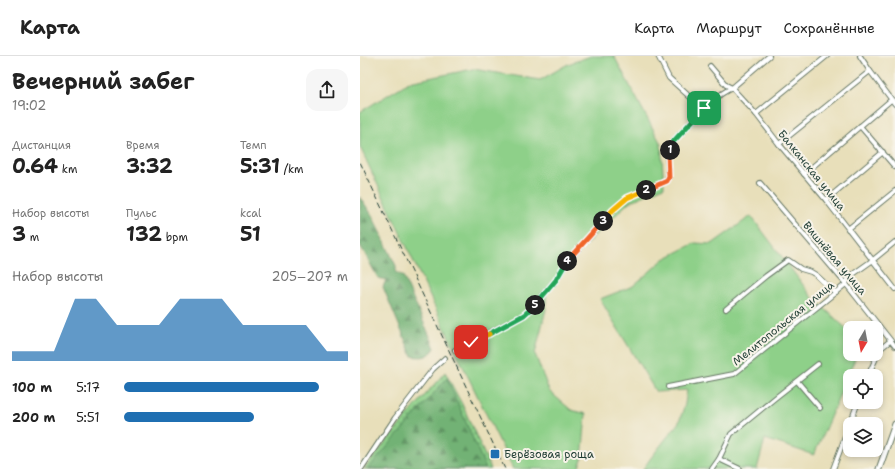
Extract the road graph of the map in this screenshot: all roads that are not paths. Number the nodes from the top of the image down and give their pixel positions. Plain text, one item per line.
1 (658, 56) edge
2 (769, 56) edge
3 (827, 56) edge
4 (860, 56) edge
5 (710, 66) dead end
6 (870, 71) junction
7 (732, 88) junction
8 (891, 100) junction
9 (895, 104) edge
10 (704, 108) junction
11 (756, 114) junction
12 (860, 126) junction
13 (779, 144) junction
14 (882, 152) junction
15 (895, 167) edge
16 (804, 174) junction
17 (760, 183) dead end
18 (895, 191) edge
19 (826, 200) junction
20 (848, 229) junction
21 (895, 242) edge
22 (873, 260) junction
23 (846, 284) junction
24 (895, 289) edge
25 (836, 292) junction
26 (726, 309) dead end
27 (890, 341) junction
28 (895, 346) edge
29 (455, 350) dead end
30 (445, 358) dead end
31 (818, 364) dead end
32 (871, 369) edge
33 (797, 380) junction
34 (668, 386) dead end
35 (820, 408) dead end
36 (895, 424) edge
37 (894, 431) edge
38 (843, 443) edge
39 (719, 458) junction
40 (361, 469) edge
41 (712, 469) edge
42 (740, 469) edge
43 (833, 469) edge
44 (879, 469) edge

1 - 10 street
2 - 7 street
3 - 11 street
4 - 6 street
5 - 7 street, Балканская улица
6 - 8 street
6 - 13 street
7 - 10 street
7 - 11 street, Балканская улица
8 - 9 street
8 - 12 street
10 - 29 street
11 - 13 street, Балканская улица
12 - 14 street
12 - 16 street
13 - 16 street, Балканская улица
14 - 15 street
14 - 19 street
16 - 19 street, Балканская улица
17 - 23 street, Вишнёвая улица
18 - 20 street
19 - 20 street, Балканская улица
20 - 22 street, Балканская улица
21 - 22 street, Мелитопольская улица
22 - 23 street, Мелитопольская улица
22 - 24 street, Балканская улица
23 - 25 street, Мелитопольская улица
23 - 27 street, Вишнёвая улица
25 - 26 street
25 - 34 street, Мелитопольская улица
27 - 28 street, Вишнёвая улица
27 - 32 street
30 - 40 street
31 - 33 street
33 - 35 street
33 - 39 street
36 - 37 street
37 - 44 street
38 - 43 street
39 - 41 street
39 - 42 street

